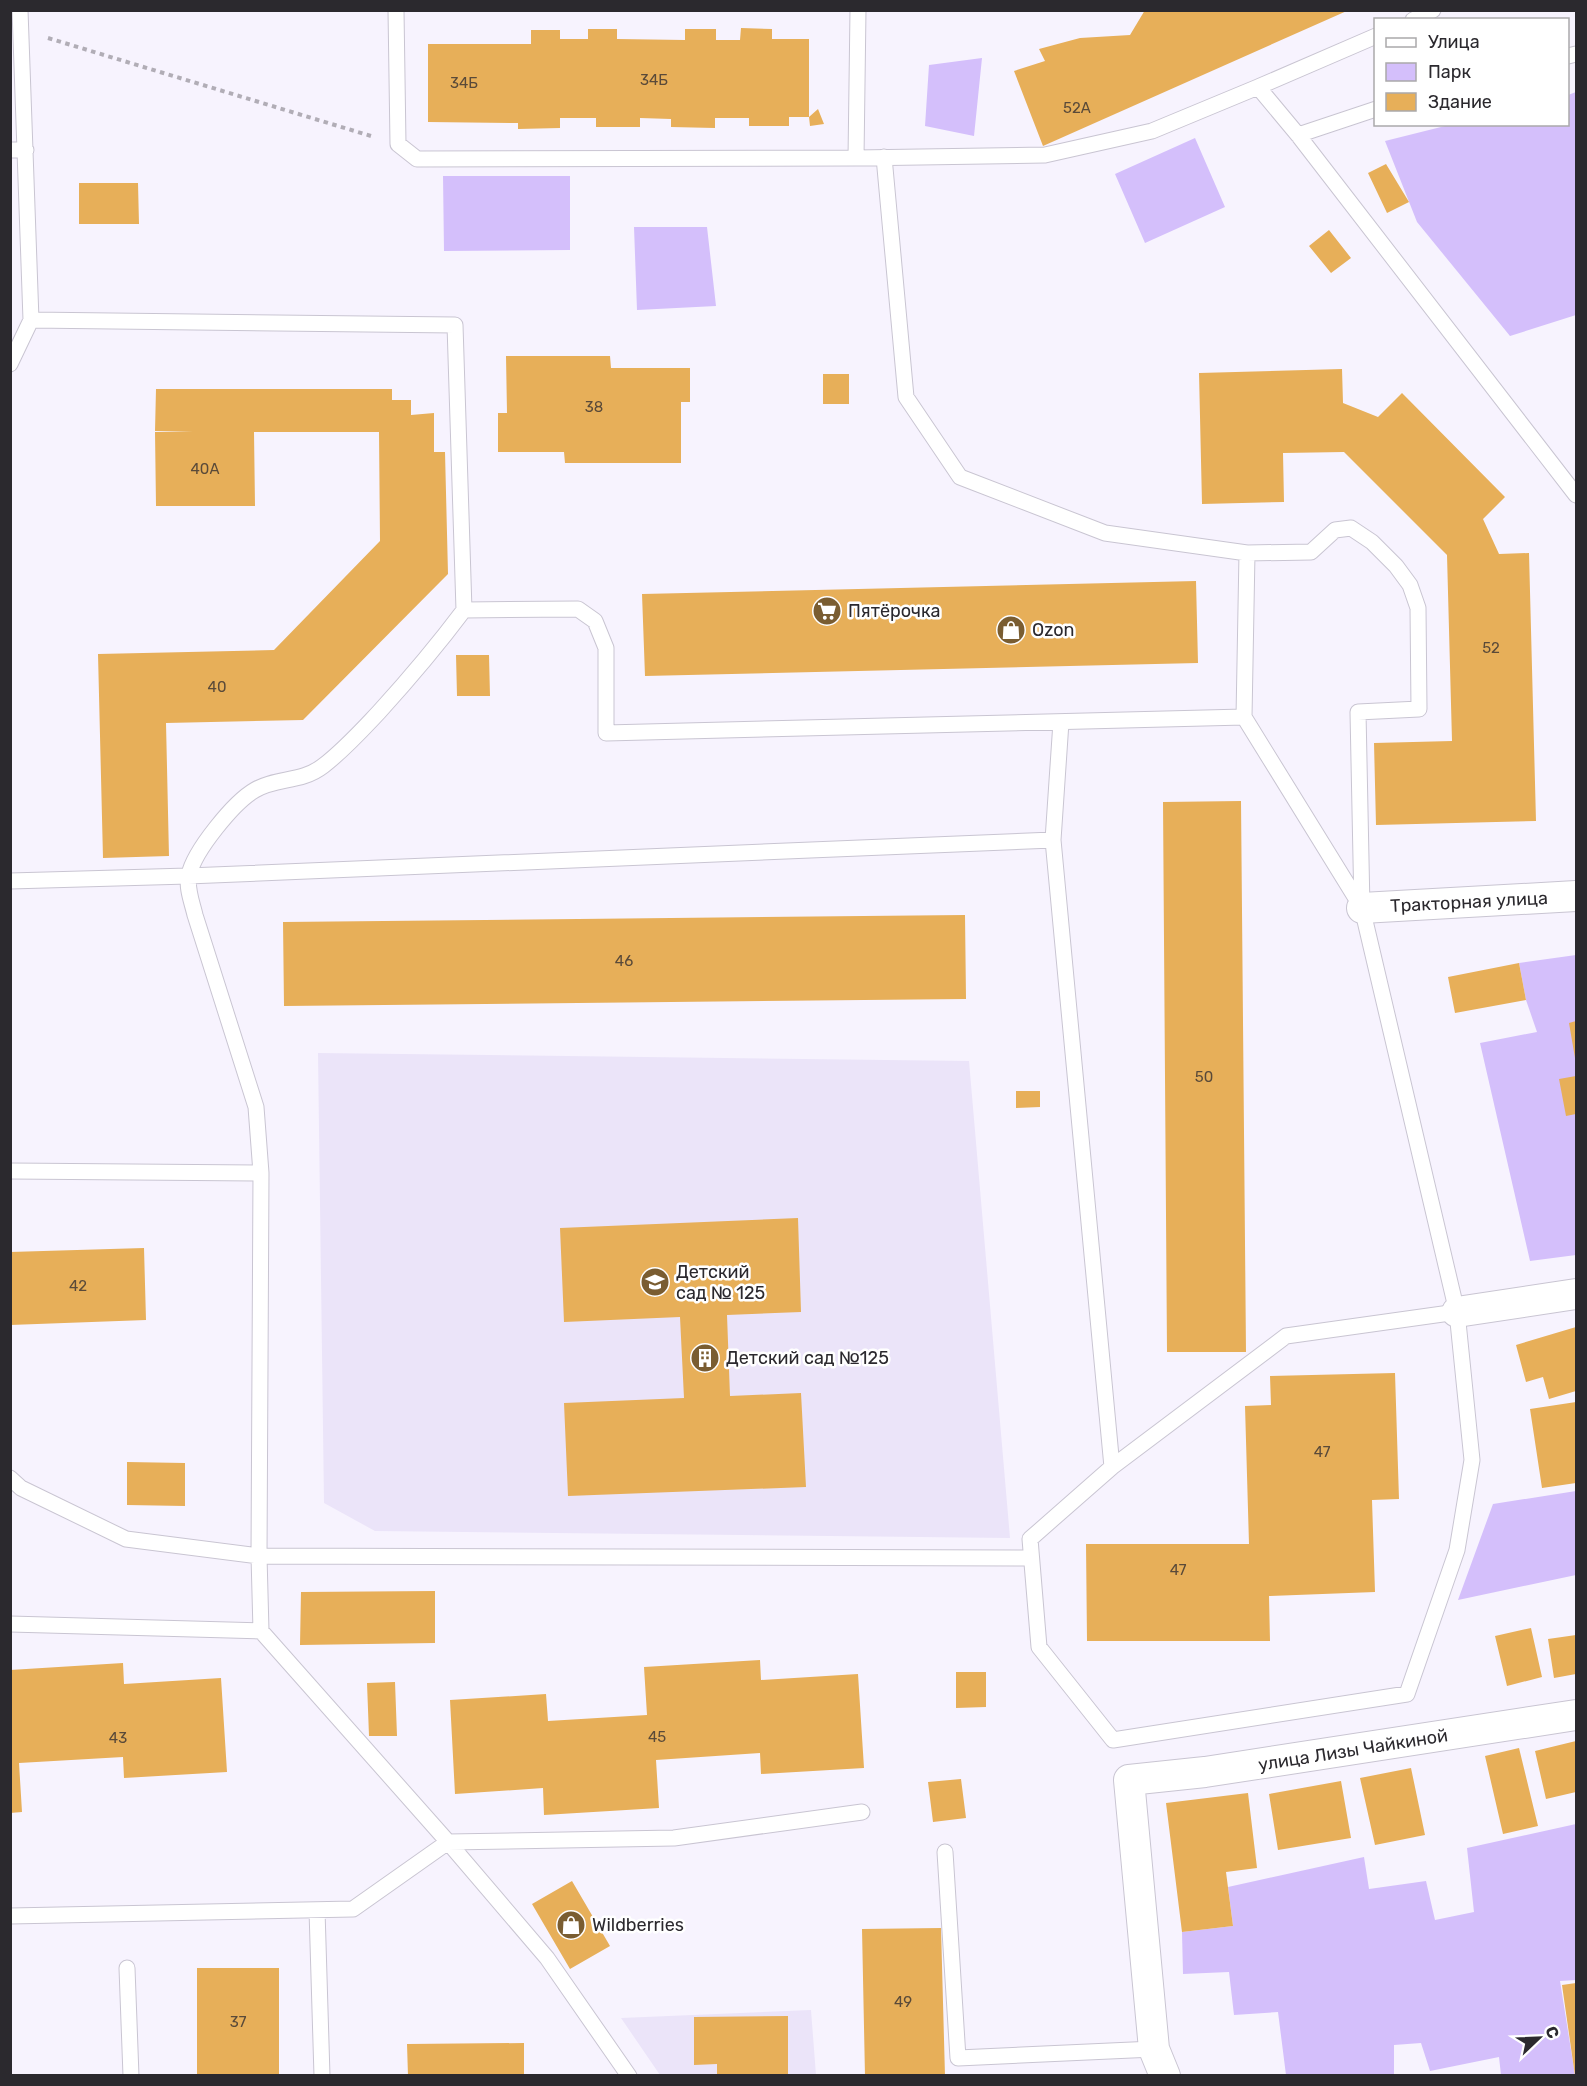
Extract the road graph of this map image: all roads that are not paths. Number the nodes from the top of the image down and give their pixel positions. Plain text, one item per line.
1 (20, 10) edge
2 (396, 10) edge
3 (858, 10) edge
4 (1433, 10) edge
5 (1417, 18) edge
6 (1374, 37) edge
7 (1258, 87) junction
8 (1374, 110) edge
9 (1298, 135) junction
10 (18, 150) edge
11 (884, 157) junction
12 (856, 158) junction
13 (31, 320) junction
14 (10, 364) edge
15 (1576, 495) edge
16 (1247, 553) junction
17 (464, 610) junction
18 (1244, 717) junction
19 (1061, 723) junction
20 (1053, 840) junction
21 (188, 876) junction
22 (10, 881) edge
23 (1576, 896) edge
24 (1362, 908) junction
25 (10, 1171) edge
26 (261, 1173) junction
27 (1576, 1294) edge
28 (1457, 1312) junction
29 (1112, 1467) junction
30 (10, 1478) edge
31 (259, 1556) junction
32 (1032, 1558) junction
33 (10, 1624) edge
34 (261, 1631) junction
35 (1576, 1715) edge
36 (862, 1812) dead end
37 (448, 1842) junction
38 (945, 1852) dead end
39 (317, 1910) junction
40 (10, 1916) edge
41 (128, 1968) dead end
42 (1159, 2062) edge
43 (131, 2076) edge
44 (322, 2076) edge
45 (629, 2076) edge

1 - 10 lane
2 - 12 lane
3 - 12 lane
4 - 5 lane
6 - 7 lane
7 - 9 lane
7 - 11 lane
8 - 9 lane
9 - 15 lane
10 - 13 lane
11 - 12 lane
11 - 16 lane
13 - 14 lane
13 - 17 lane
16 - 18 lane
16 - 24 lane
17 - 19 lane
17 - 21 lane
18 - 19 lane
18 - 24 lane
19 - 20 lane
20 - 21 lane
20 - 29 lane
21 - 22 lane
21 - 26 lane
23 - 24 street, Тракторная улица
24 - 28 lane
25 - 26 lane
26 - 31 lane
27 - 28 street
28 - 29 lane
28 - 32 lane
29 - 32 lane
30 - 31 lane
31 - 32 lane
31 - 34 lane
33 - 34 lane
34 - 37 lane
35 - 42 street, улица Лизы Чайкиной
36 - 37 lane
37 - 39 lane
37 - 45 lane
38 - 42 lane
39 - 40 lane
39 - 44 lane
41 - 43 lane

